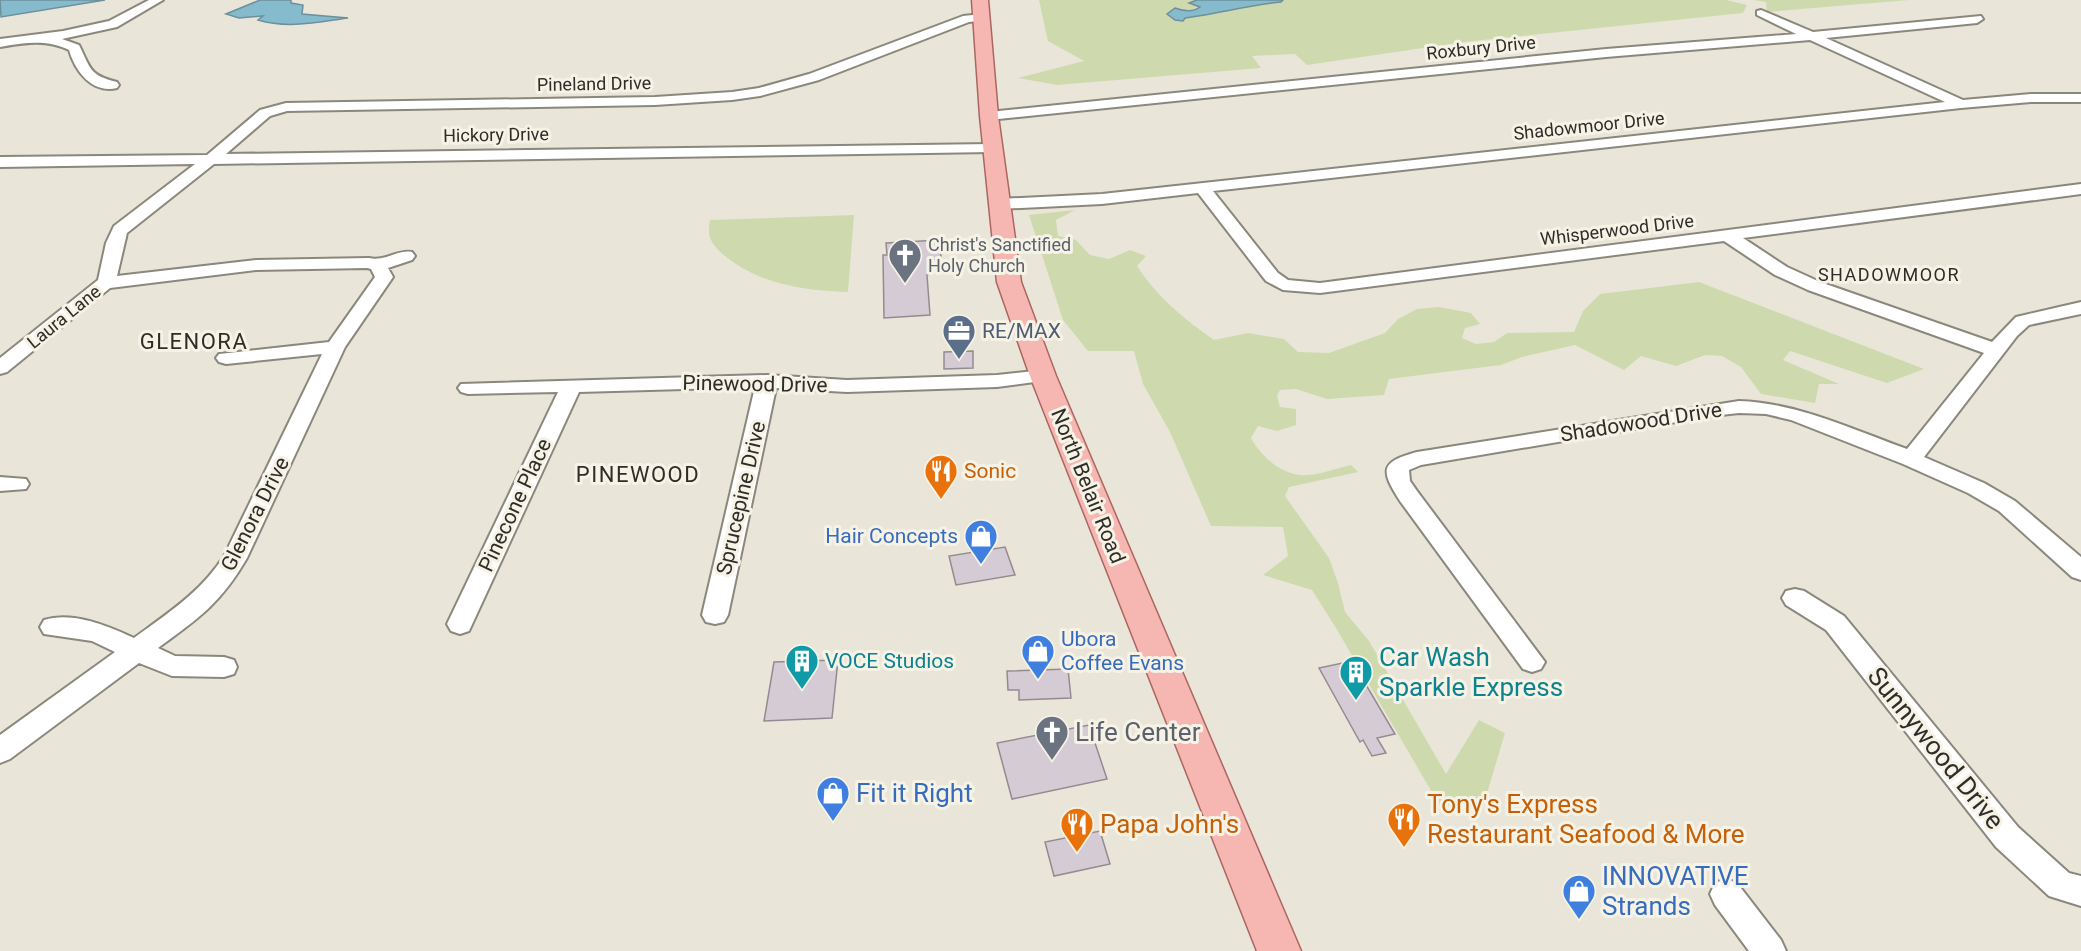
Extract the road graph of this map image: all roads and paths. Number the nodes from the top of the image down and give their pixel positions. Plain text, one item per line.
1 (157, 0) edge
2 (981, 9) edge
3 (1761, 13) dead end
4 (1977, 19) dead end
5 (113, 24) junction
6 (1812, 36) junction
7 (39, 38) junction
8 (0, 43) edge
9 (75, 48) junction
10 (112, 85) dead end
11 (2081, 98) edge
12 (1960, 104) junction
13 (989, 116) junction
14 (993, 148) junction
15 (210, 159) junction
16 (0, 162) edge
17 (1202, 188) junction
18 (2081, 189) edge
19 (999, 209) junction
20 (1726, 235) junction
21 (406, 255) dead end
22 (378, 266) junction
23 (105, 284) junction
24 (2081, 308) edge
25 (335, 347) junction
26 (1995, 350) junction
27 (226, 358) dead end
28 (0, 368) edge
29 (1043, 376) junction
30 (767, 381) junction
31 (571, 386) junction
32 (468, 388) dead end
33 (1911, 459) junction
34 (2081, 572) edge
35 (1795, 598) dead end
36 (715, 615) dead end
37 (460, 624) dead end
38 (53, 627) dead end
39 (137, 650) junction
40 (1532, 662) dead end
41 (224, 667) dead end
42 (0, 751) edge
43 (2081, 891) edge
44 (1726, 894) dead end
45 (1279, 951) edge
46 (1769, 951) edge

1 - 5 street
2 - 13 main road, North Belair Road
2 - 15 street, Pineland Drive
3 - 6 street
4 - 6 street, Roxbury Drive
5 - 7 street
5 - 9 street
6 - 12 street
6 - 13 street, Roxbury Drive
7 - 8 street
7 - 9 street
9 - 10 street
11 - 12 street, Shadowmoor Drive
12 - 17 street, Shadowmoor Drive
13 - 14 main road, North Belair Road
14 - 15 street, Hickory Drive
14 - 19 main road, North Belair Road
15 - 16 street, Hickory Drive
15 - 23 street, Laura Lane
17 - 19 street, Shadowmoor Drive
17 - 20 street, Whisperwood Drive
18 - 20 street, Whisperwood Drive
19 - 29 main road, North Belair Road
20 - 26 street
21 - 22 street
22 - 23 street
22 - 25 street, Glenora Drive
23 - 28 street, Laura Lane
24 - 26 street
25 - 27 street
25 - 39 street, Glenora Drive
26 - 33 street
29 - 30 street, Pinewood Drive
29 - 45 main road, North Belair Road
30 - 31 street, Pinewood Drive
30 - 36 street, Sprucepine Drive
31 - 32 street, Pinewood Drive
31 - 37 street, Pinecone Place
33 - 34 street, Shadowood Drive
33 - 40 street, Shadowood Drive
35 - 43 street, Sunnywood Drive
38 - 39 street
39 - 41 street
39 - 42 street, Glenora Drive
44 - 46 street

